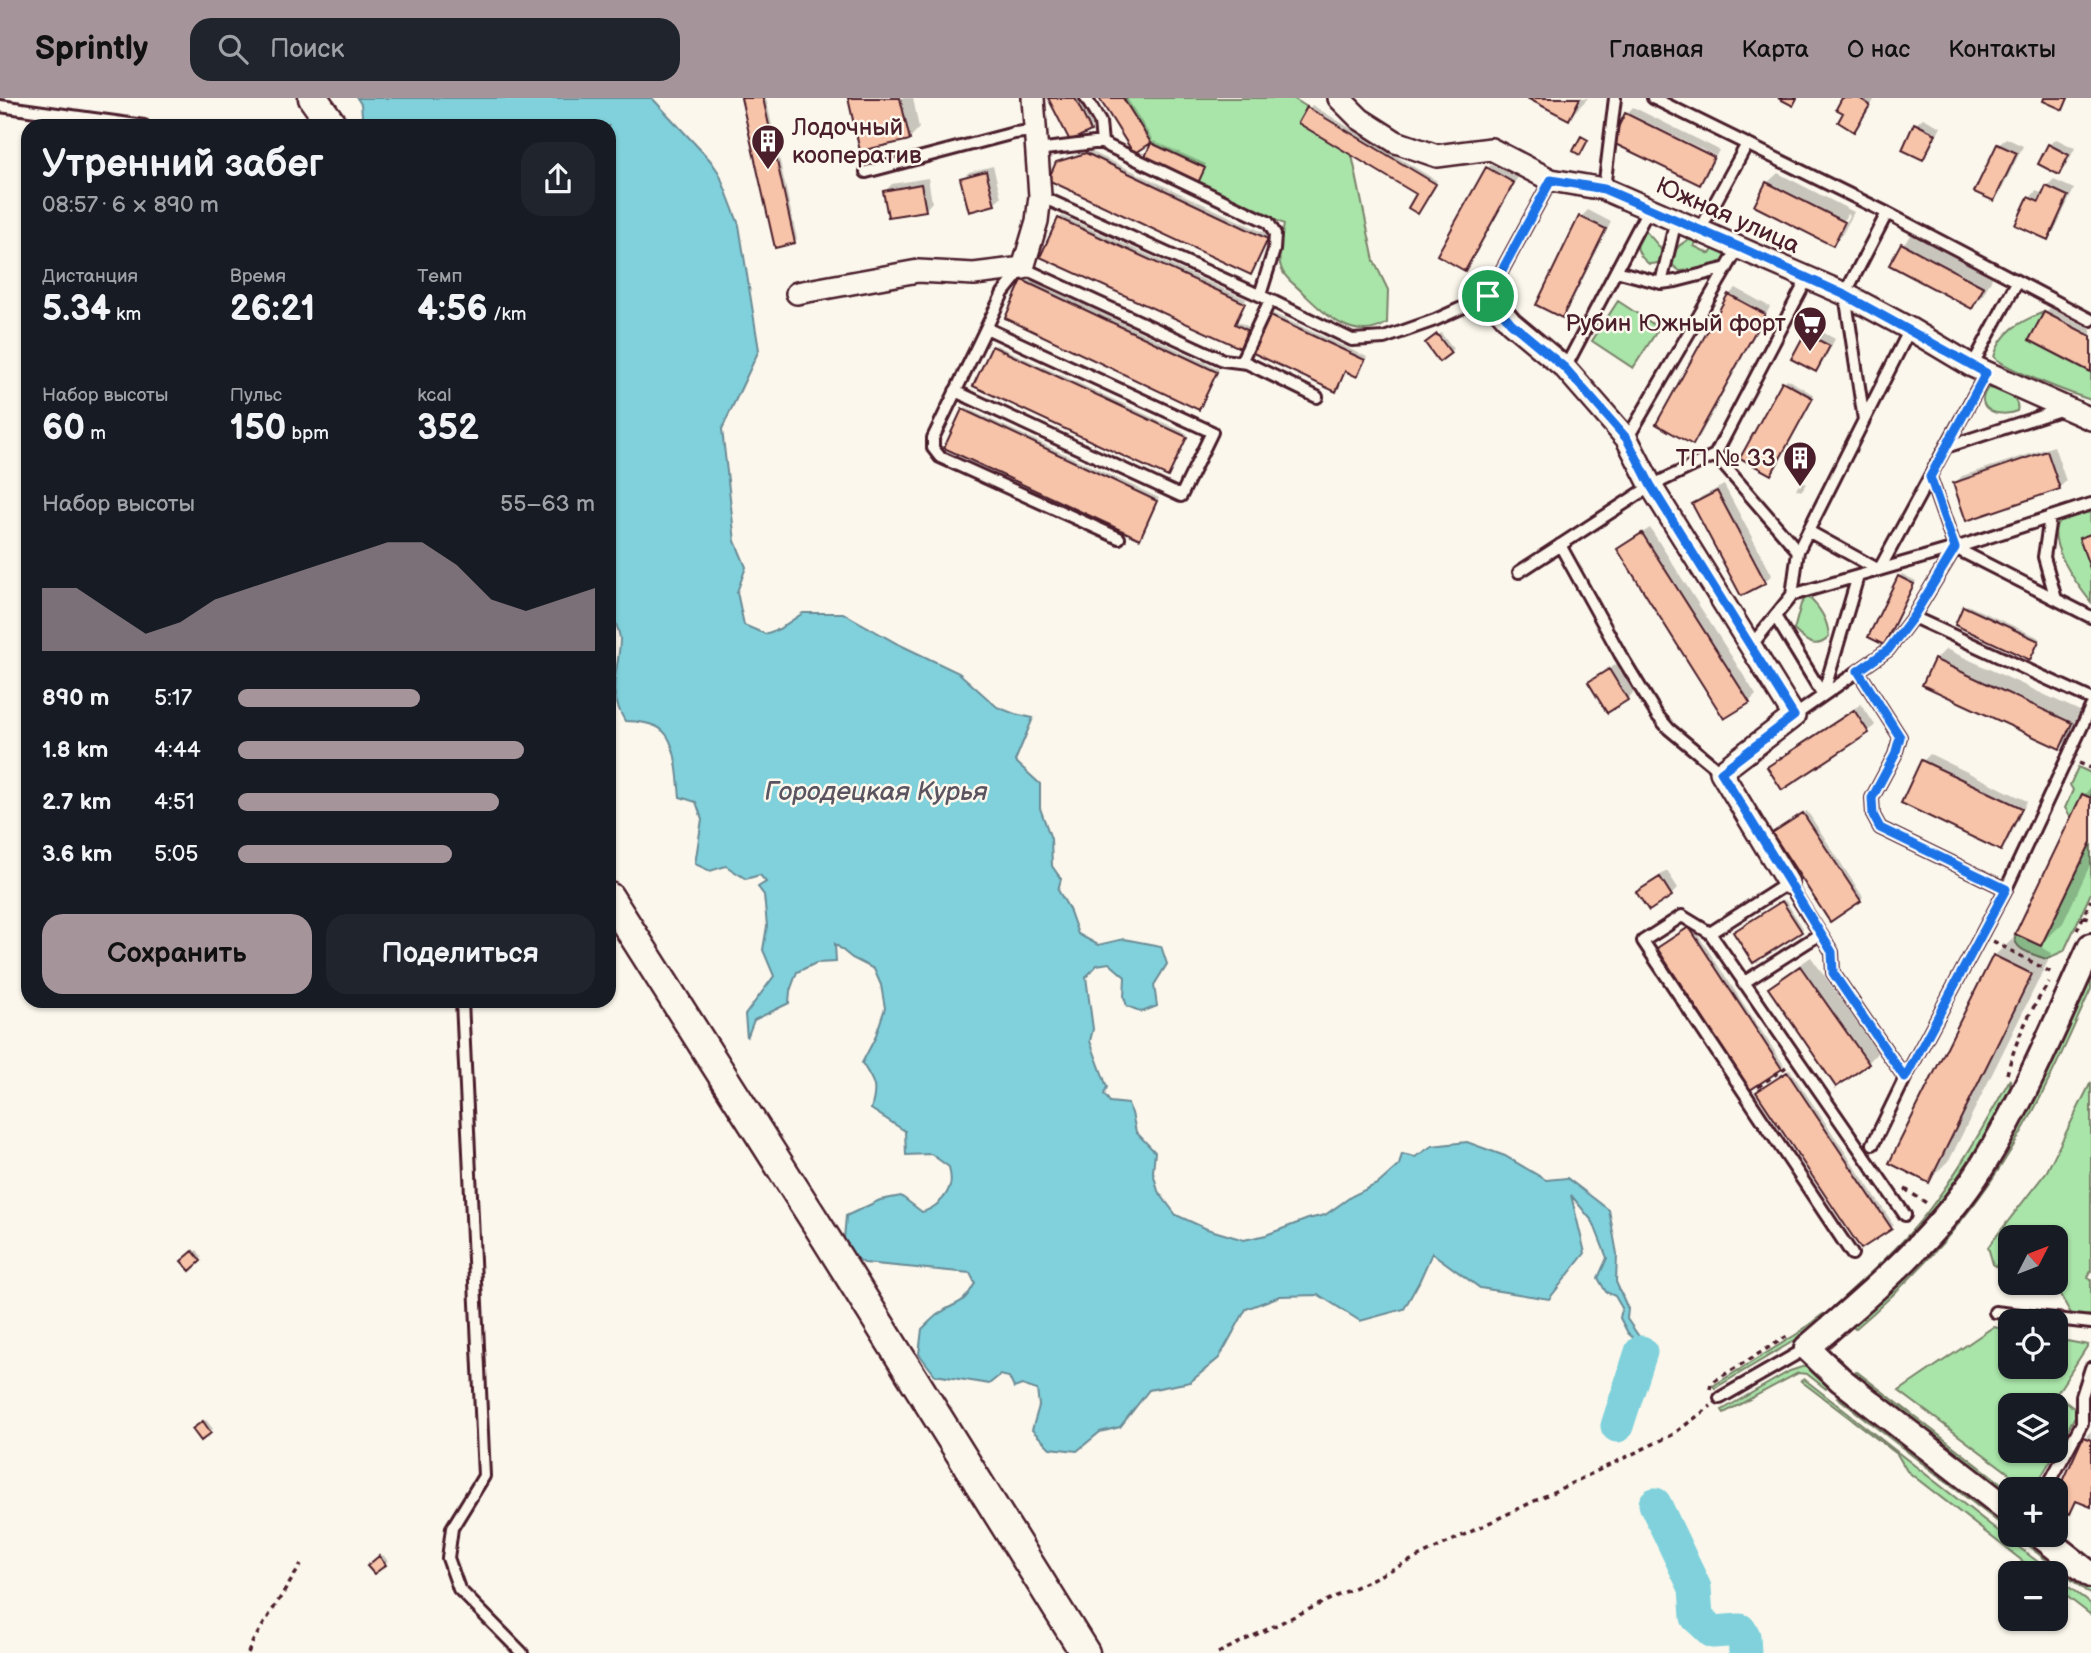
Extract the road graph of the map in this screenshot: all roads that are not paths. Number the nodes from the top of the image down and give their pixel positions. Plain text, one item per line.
1 (313, 98) edge
2 (1033, 98) edge
3 (1086, 98) edge
4 (1339, 98) edge
5 (1615, 98) edge
6 (1653, 98) edge
7 (0, 106) edge
8 (94, 119) edge
9 (328, 119) edge
10 (1036, 141) junction
11 (1102, 144) junction
12 (1747, 144) junction
13 (866, 172) dead end
14 (1551, 180) junction
15 (1604, 189) junction
16 (1040, 196) junction
17 (1649, 208) junction
18 (1887, 213) junction
19 (1676, 220) junction
20 (1700, 230) junction
21 (1739, 247) junction
22 (1023, 268) junction
23 (1727, 268) junction
24 (1616, 271) junction
25 (1807, 279) junction
26 (2017, 282) junction
27 (1661, 283) junction
28 (797, 293) dead end
29 (1845, 295) junction
30 (1488, 296) junction
31 (1265, 297) junction
32 (2091, 320) edge
33 (986, 328) junction
34 (1910, 329) junction
35 (1241, 362) junction
36 (1565, 368) junction
37 (1979, 370) junction
38 (955, 391) junction
39 (1317, 397) dead end
40 (2065, 408) junction
41 (2091, 419) edge
42 (1864, 421) junction
43 (1627, 439) junction
44 (1946, 447) junction
45 (1715, 455) junction
46 (1930, 477) junction
47 (1651, 486) junction
48 (2091, 504) edge
49 (2050, 517) junction
50 (1808, 531) junction
51 (1118, 538) dead end
52 (1560, 545) junction
53 (1955, 548) junction
54 (1798, 551) junction
55 (1879, 570) junction
56 (1519, 572) dead end
57 (1858, 576) junction
58 (1792, 595) junction
59 (2056, 599) junction
60 (1775, 616) junction
61 (1913, 617) junction
62 (2091, 617) edge
63 (1750, 647) junction
64 (1858, 671) junction
65 (1823, 695) junction
66 (2091, 699) edge
67 (2091, 707) edge
68 (1794, 716) junction
69 (1721, 772) junction
70 (1788, 883) junction
71 (2006, 889) junction
72 (616, 908) edge
73 (1710, 933) junction
74 (1820, 934) junction
75 (2091, 946) edge
76 (1743, 983) junction
77 (462, 1008) edge
78 (1905, 1078) junction
79 (1873, 1144) dead end
80 (1905, 1215) dead end
81 (1852, 1254) dead end
82 (1995, 1312) dead end
83 (2091, 1323) edge
84 (1801, 1340) junction
85 (2091, 1368) edge
86 (1720, 1398) dead end
87 (2087, 1425) edge
88 (2054, 1477) edge
89 (1998, 1502) edge
90 (2055, 1547) edge
91 (2091, 1575) edge
92 (522, 1653) edge
93 (1086, 1653) edge

1 - 9 main road
2 - 10 street
3 - 11 lane
4 - 14 street, Южная улица
5 - 15 lane
6 - 12 lane
7 - 8 lane
10 - 11 lane
10 - 13 lane
10 - 16 street
11 - 31 lane
12 - 18 lane
12 - 20 lane
14 - 15 street, Южная улица
14 - 30 lane
15 - 17 street, Южная улица
16 - 22 street
16 - 31 lane
17 - 19 street, Южная улица
17 - 24 lane
18 - 26 lane
18 - 29 lane
19 - 20 street, Южная улица
19 - 27 lane
20 - 21 street, Южная улица
21 - 23 lane
21 - 25 street, Южная улица
22 - 28 street
22 - 33 lane
22 - 35 lane
23 - 27 lane
23 - 43 lane
24 - 27 lane
24 - 36 lane
25 - 29 street, Южная улица
25 - 45 lane
26 - 32 lane
26 - 37 lane
29 - 34 street, Южная улица
29 - 42 lane
30 - 31 lane
30 - 36 street
31 - 35 lane
33 - 38 lane
33 - 38 lane
34 - 37 street, Южная улица
34 - 42 lane
35 - 39 lane
36 - 43 street
37 - 40 street, Южная улица
37 - 44 lane
38 - 51 lane
40 - 41 street, Южная улица
40 - 44 lane
42 - 50 lane
43 - 47 street
44 - 46 lane
45 - 47 lane
45 - 54 lane
46 - 53 lane
46 - 55 lane
47 - 52 lane
47 - 63 street
48 - 49 lane
49 - 53 lane
49 - 59 lane
50 - 54 lane
50 - 55 lane
52 - 56 lane
52 - 69 lane
53 - 55 lane
53 - 59 lane
53 - 61 lane
54 - 58 lane
55 - 57 lane
57 - 58 lane
57 - 65 lane
58 - 60 lane
59 - 62 lane
60 - 63 lane
60 - 65 lane
61 - 64 lane
61 - 66 lane
63 - 68 street
64 - 65 lane
64 - 71 lane
65 - 68 lane
67 - 71 lane
68 - 69 street
69 - 70 street
70 - 73 lane
70 - 74 lane
71 - 78 lane
72 - 93 main road
73 - 76 lane
73 - 81 lane
74 - 76 lane
74 - 78 lane
75 - 84 street
76 - 80 lane
77 - 92 lane
78 - 79 lane
82 - 83 lane
84 - 86 lane
84 - 89 street
85 - 87 lane
87 - 88 lane
90 - 91 street

